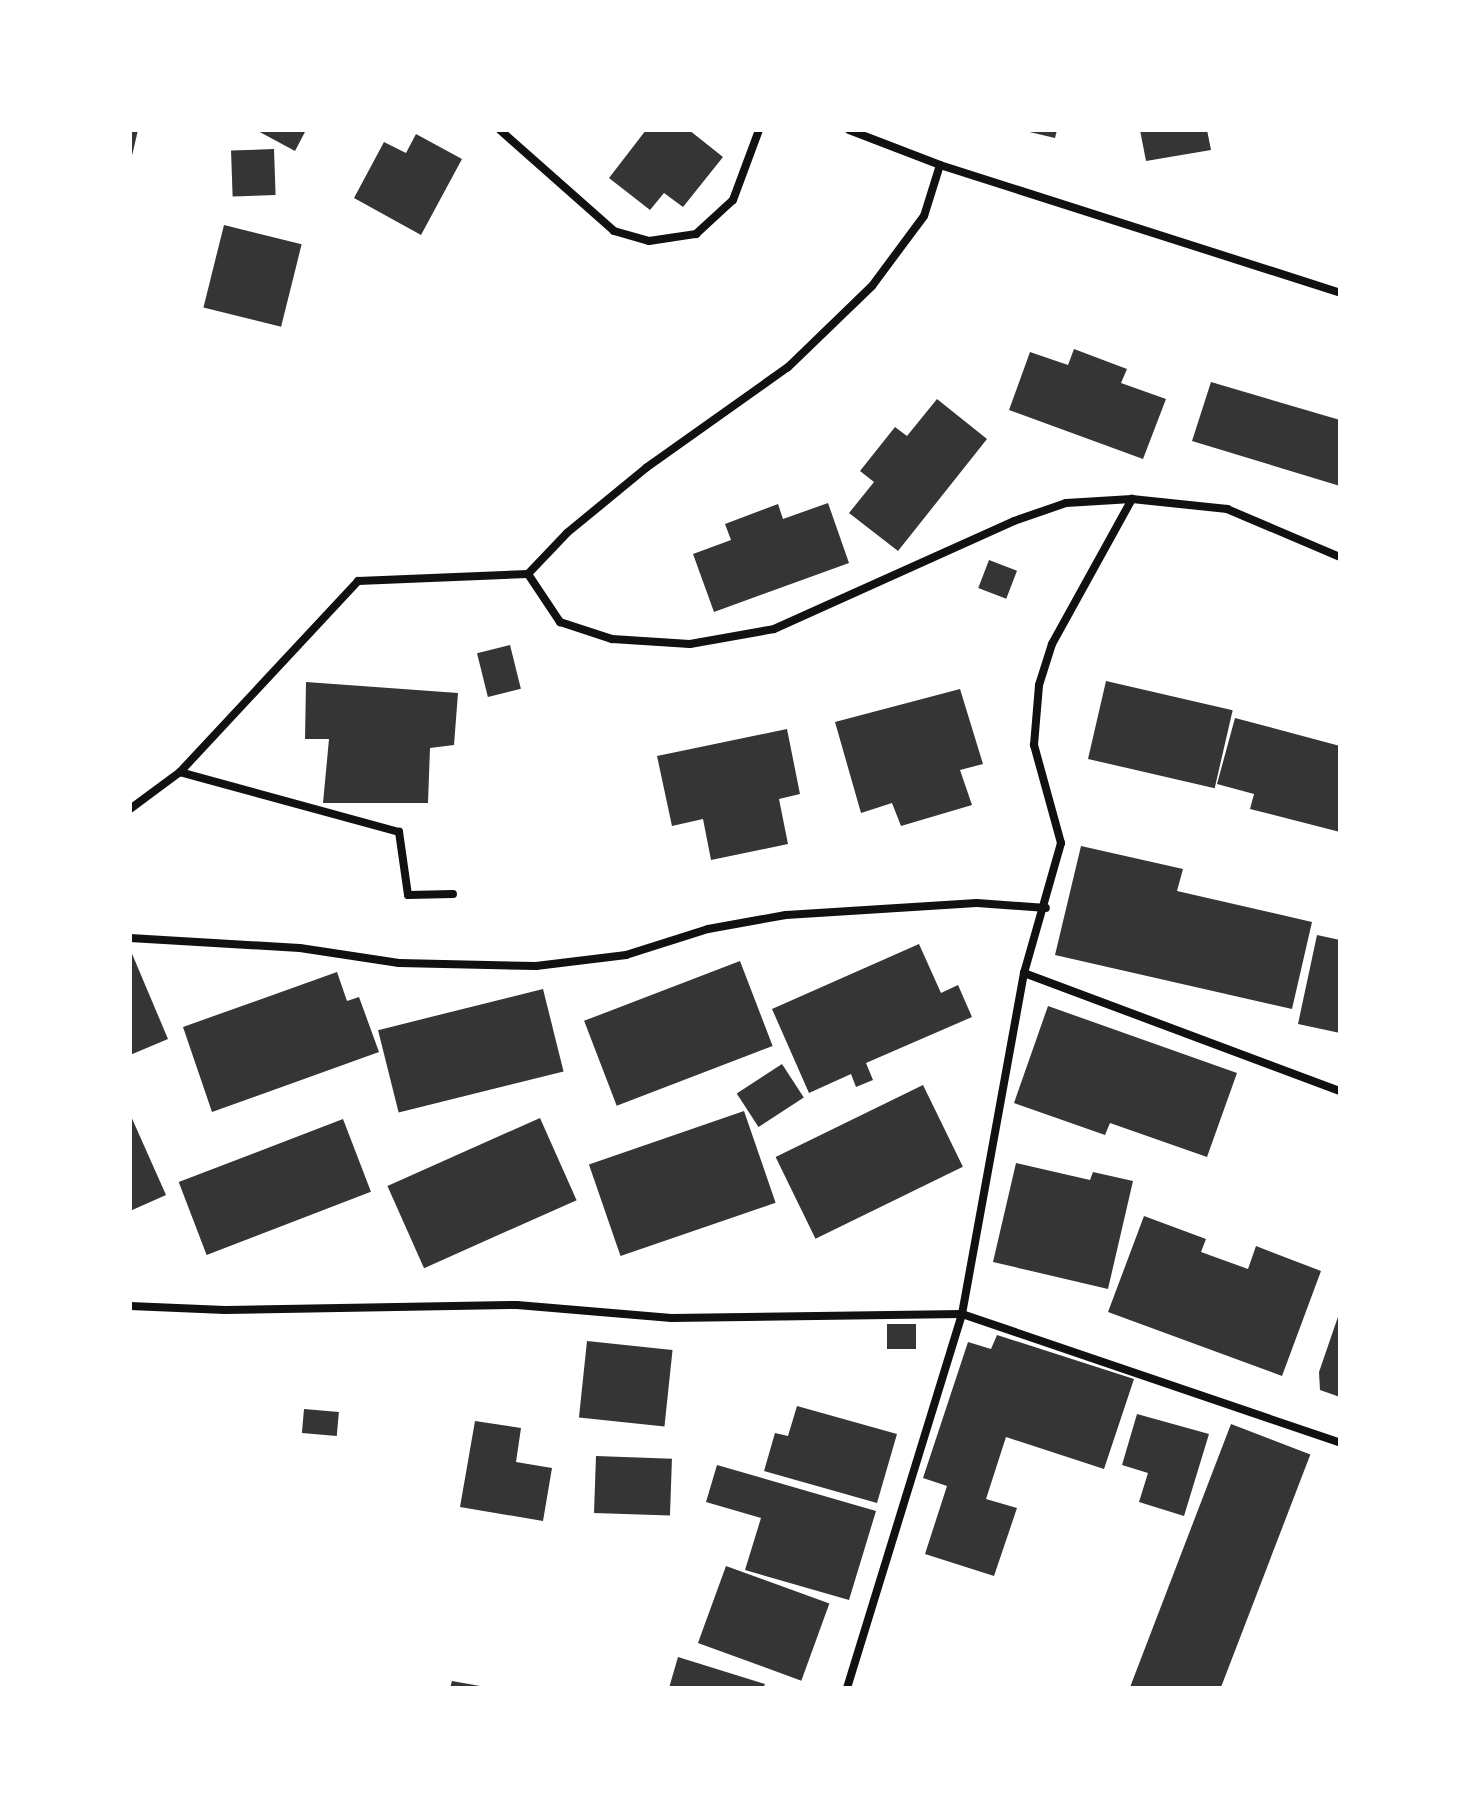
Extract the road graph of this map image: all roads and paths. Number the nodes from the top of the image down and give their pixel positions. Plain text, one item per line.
1 (500, 130) edge
2 (759, 130) edge
3 (849, 130) edge
4 (940, 165) junction
5 (1340, 293) edge
6 (1132, 499) junction
7 (1340, 557) edge
8 (528, 574) junction
9 (180, 772) junction
10 (130, 809) edge
11 (453, 894) dead end
12 (1046, 908) junction
13 (130, 938) edge
14 (1024, 973) junction
15 (1340, 1091) edge
16 (130, 1306) edge
17 (962, 1314) junction
18 (1340, 1443) edge
19 (847, 1688) edge

1 - 2 street
3 - 4 street
4 - 5 street
4 - 8 street
6 - 7 street
6 - 8 street
6 - 12 street
8 - 9 street
9 - 10 street
9 - 11 street
12 - 13 street
12 - 14 street
14 - 15 street
14 - 17 street
16 - 17 street
17 - 18 street
17 - 19 street

